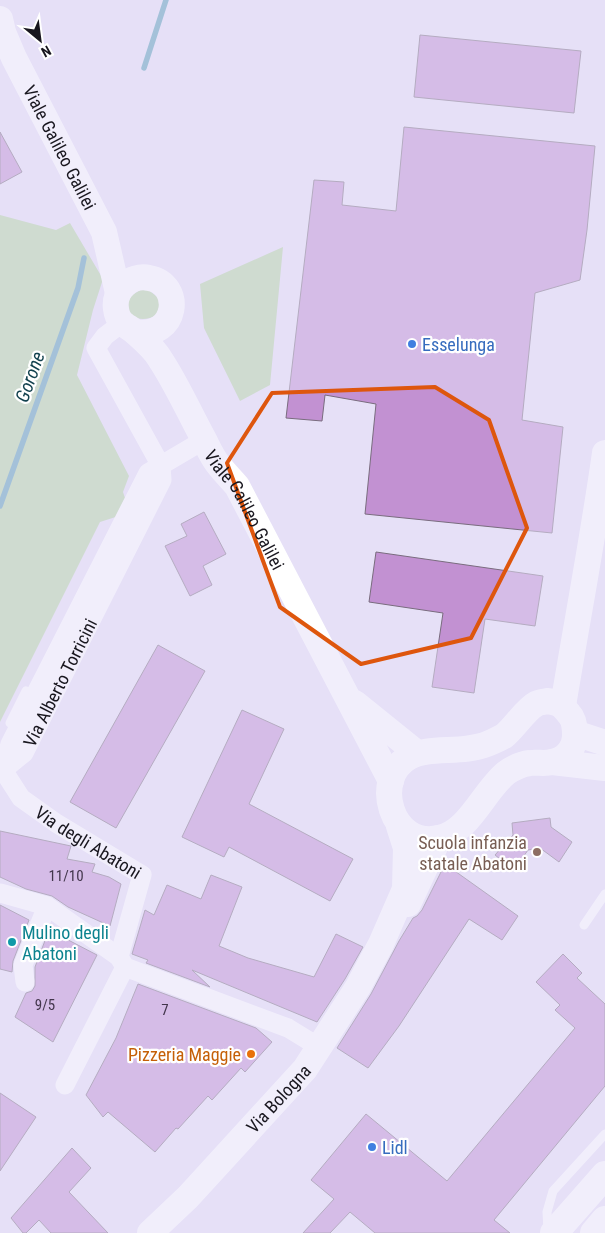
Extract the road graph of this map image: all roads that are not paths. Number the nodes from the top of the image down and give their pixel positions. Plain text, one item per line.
1 (1, 27) edge
2 (118, 294) junction
3 (129, 327) junction
4 (204, 440) junction
5 (605, 453) edge
6 (161, 466) junction
7 (599, 540) edge
8 (577, 616) junction
9 (36, 695) junction
10 (346, 695) junction
11 (537, 704) junction
12 (563, 706) junction
13 (575, 733) junction
14 (5, 736) dead end
15 (605, 743) edge
16 (417, 753) junction
17 (552, 762) junction
18 (605, 768) edge
19 (2, 770) edge
20 (391, 781) junction
21 (399, 826) junction
22 (439, 838) junction
23 (0, 893) edge
24 (605, 894) edge
25 (47, 906) junction
26 (584, 924) dead end
27 (381, 944) junction
28 (122, 962) junction
29 (25, 982) dead end
30 (319, 1047) junction
31 (65, 1085) dead end
32 (605, 1134) edge
33 (605, 1174) edge
34 (605, 1220) edge
35 (150, 1233) edge
36 (548, 1233) edge
37 (554, 1233) edge
38 (594, 1233) edge

1 - 2 main road, Viale Galileo Galilei
2 - 3 main road, Viale Galileo Galilei
2 - 3 main road
3 - 4 main road, Viale Galileo Galilei
3 - 6 street
4 - 6 street, Via Alberto Torricini
4 - 10 main road, Viale Galileo Galilei
5 - 7 main road
6 - 9 street, Via Alberto Torricini
6 - 19 street, Via Alberto Torricini
7 - 8 main road
8 - 11 main road
8 - 12 main road
9 - 14 lane
9 - 19 street, Via Alberto Torricini
10 - 16 main road
10 - 20 main road, Viale Galileo Galilei
11 - 12 main road
11 - 16 main road
12 - 13 main road
13 - 15 main road
13 - 17 main road
16 - 20 main road
17 - 18 main road
17 - 22 main road
19 - 28 street, Via degli Abatoni
20 - 21 main road
21 - 22 main road
21 - 27 main road
22 - 27 main road
23 - 25 street
24 - 26 lane
25 - 28 street
25 - 29 street
27 - 30 main road, Via Bologna
28 - 30 street
28 - 31 street, Via degli Abatoni
30 - 35 main road, Via Bologna
32 - 36 lane
33 - 37 main road
34 - 38 main road

